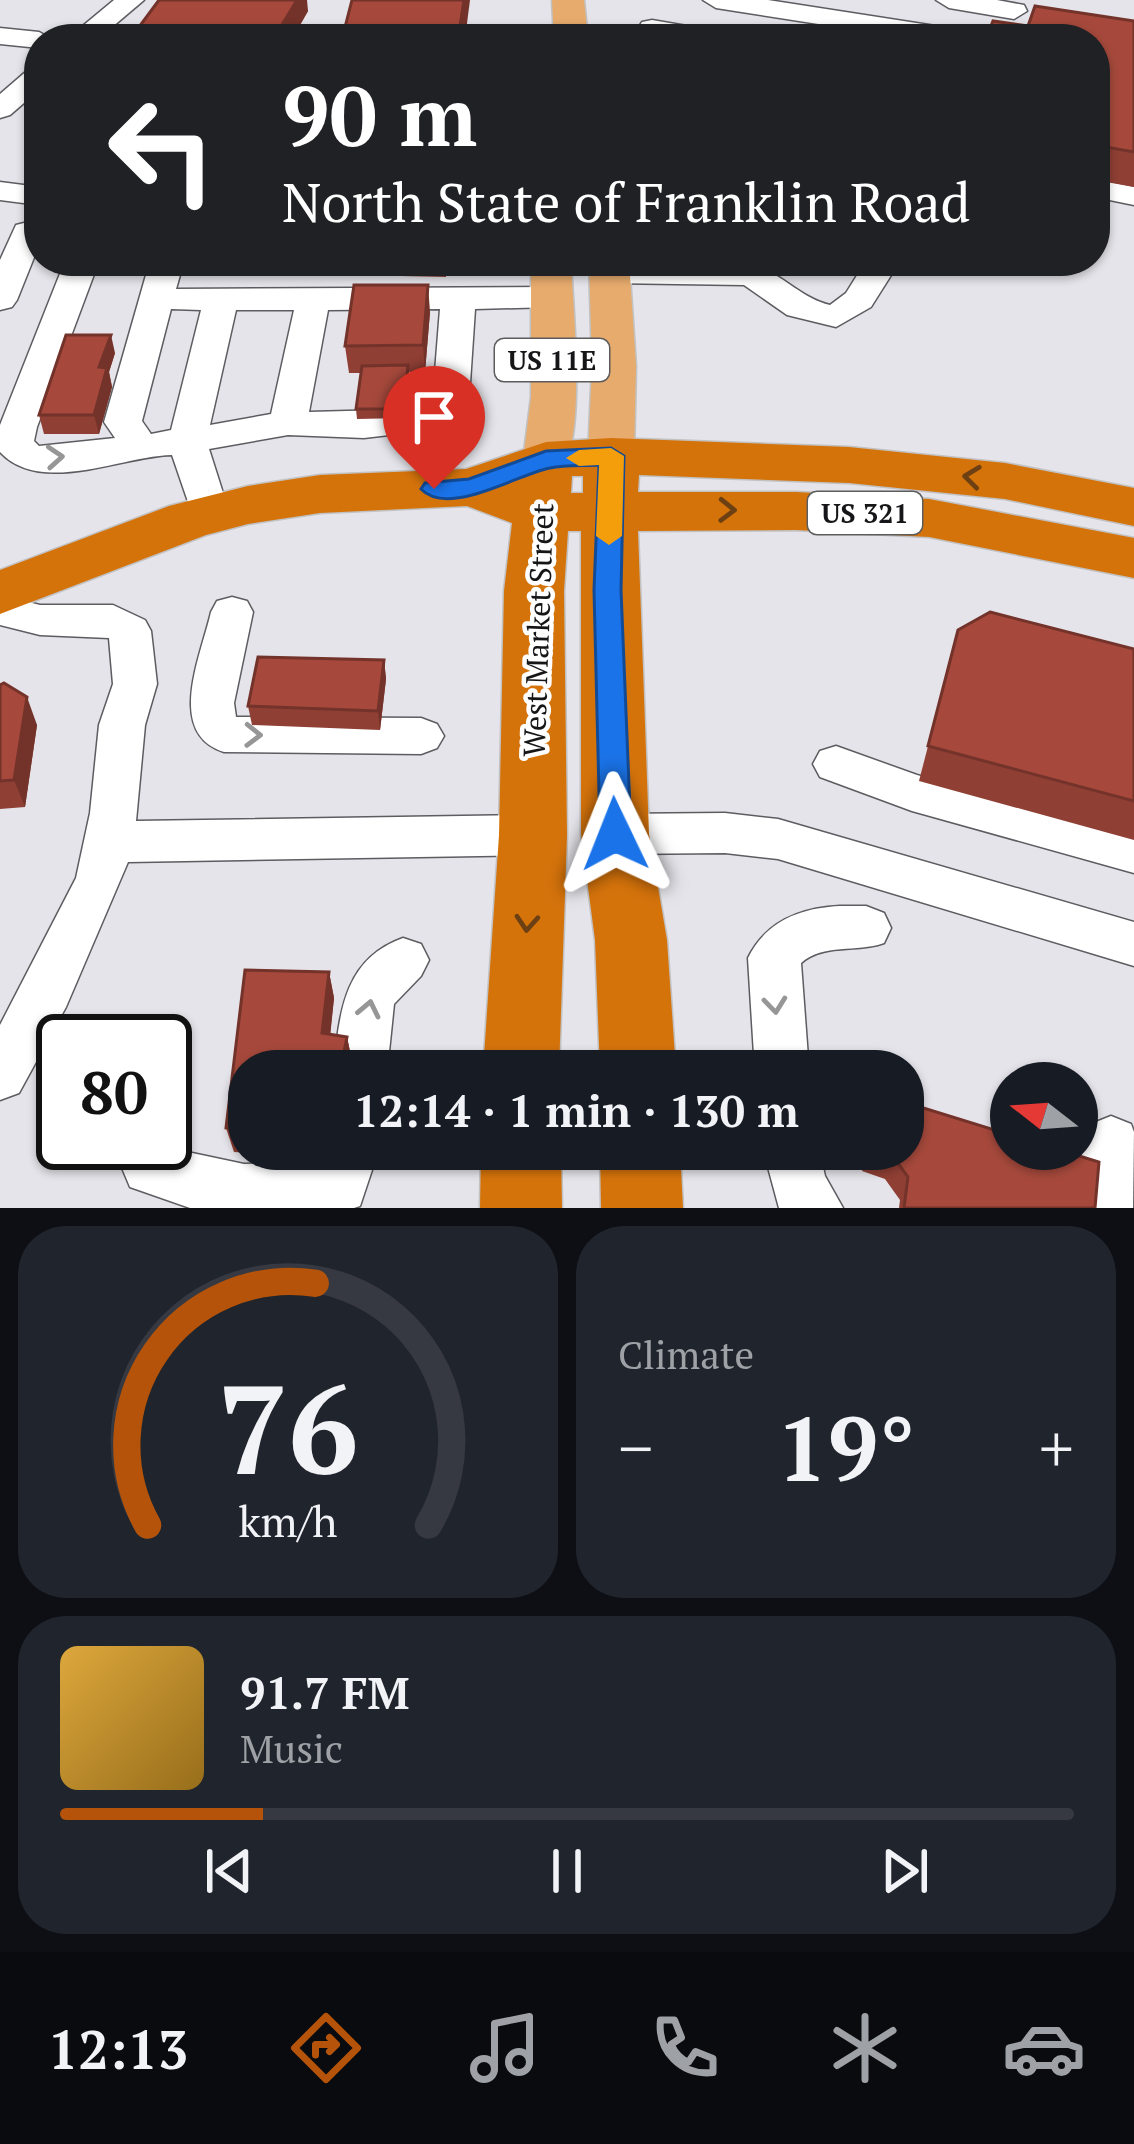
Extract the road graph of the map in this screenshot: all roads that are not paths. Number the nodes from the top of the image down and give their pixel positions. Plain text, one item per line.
1 (131, 0) edge
2 (716, 0) edge
3 (949, 0) edge
4 (1016, 5) edge
5 (100, 24) edge
6 (871, 24) edge
7 (24, 88) edge
8 (0, 109) edge
9 (24, 242) edge
10 (77, 276) edge
11 (163, 276) edge
12 (609, 276) edge
13 (753, 276) edge
14 (874, 276) edge
15 (552, 279) edge
16 (0, 299) edge
17 (158, 299) junction
18 (313, 299) junction
19 (458, 299) junction
20 (221, 300) junction
21 (360, 398) edge
22 (407, 398) edge
23 (451, 398) junction
24 (290, 411) junction
25 (187, 441) junction
26 (140, 446) junction
27 (611, 485) junction
28 (543, 486) junction
29 (1134, 507) edge
30 (210, 514) junction
31 (1134, 558) edge
32 (0, 593) edge
33 (0, 610) edge
34 (232, 612) dead end
35 (421, 736) dead end
36 (836, 764) dead end
37 (615, 834) junction
38 (532, 835) junction
39 (109, 844) junction
40 (1134, 853) edge
41 (866, 928) dead end
42 (1134, 944) edge
43 (403, 960) dead end
44 (362, 1050) edge
45 (522, 1050) edge
46 (637, 1050) edge
47 (781, 1050) edge
48 (0, 1075) edge
49 (1111, 1143) dead end
50 (156, 1170) edge
51 (345, 1170) edge
52 (521, 1170) edge
53 (641, 1170) edge
54 (796, 1170) edge
55 (521, 1208) edge
56 (642, 1208) edge
57 (814, 1208) edge
58 (1104, 1208) edge

1 - 5 street
2 - 6 street
3 - 4 street
7 - 8 street
9 - 16 street
10 -> 26 street
11 - 17 street
12 - 27 main road, US 11E
13 - 14 street
15 - 19 street
15 - 28 main road, West Market Street / US 11E
17 - 20 street
17 - 26 street
18 - 19 street
18 - 20 street
18 - 24 street
19 - 23 street
20 - 25 street
21 - 24 street
22 - 23 street
23 - 24 street
24 - 25 street
25 - 26 street
25 - 30 street
27 - 28 highway
29 -> 27 highway, US 321
27 -> 31 highway, US 321
27 - 37 highway, US 11E
28 - 30 highway
28 - 38 highway, West Market Street / US 11E
30 - 32 highway
33 - 39 street
34 -> 35 street
36 - 40 street
37 - 42 street
37 - 46 highway, US 11E
38 - 39 street
38 -> 45 highway, West Market Street / US 11E
39 - 48 street
41 -> 47 street
44 -> 43 street
49 - 58 street
50 - 51 street
52 - 55 highway
53 - 56 highway
54 - 57 street

